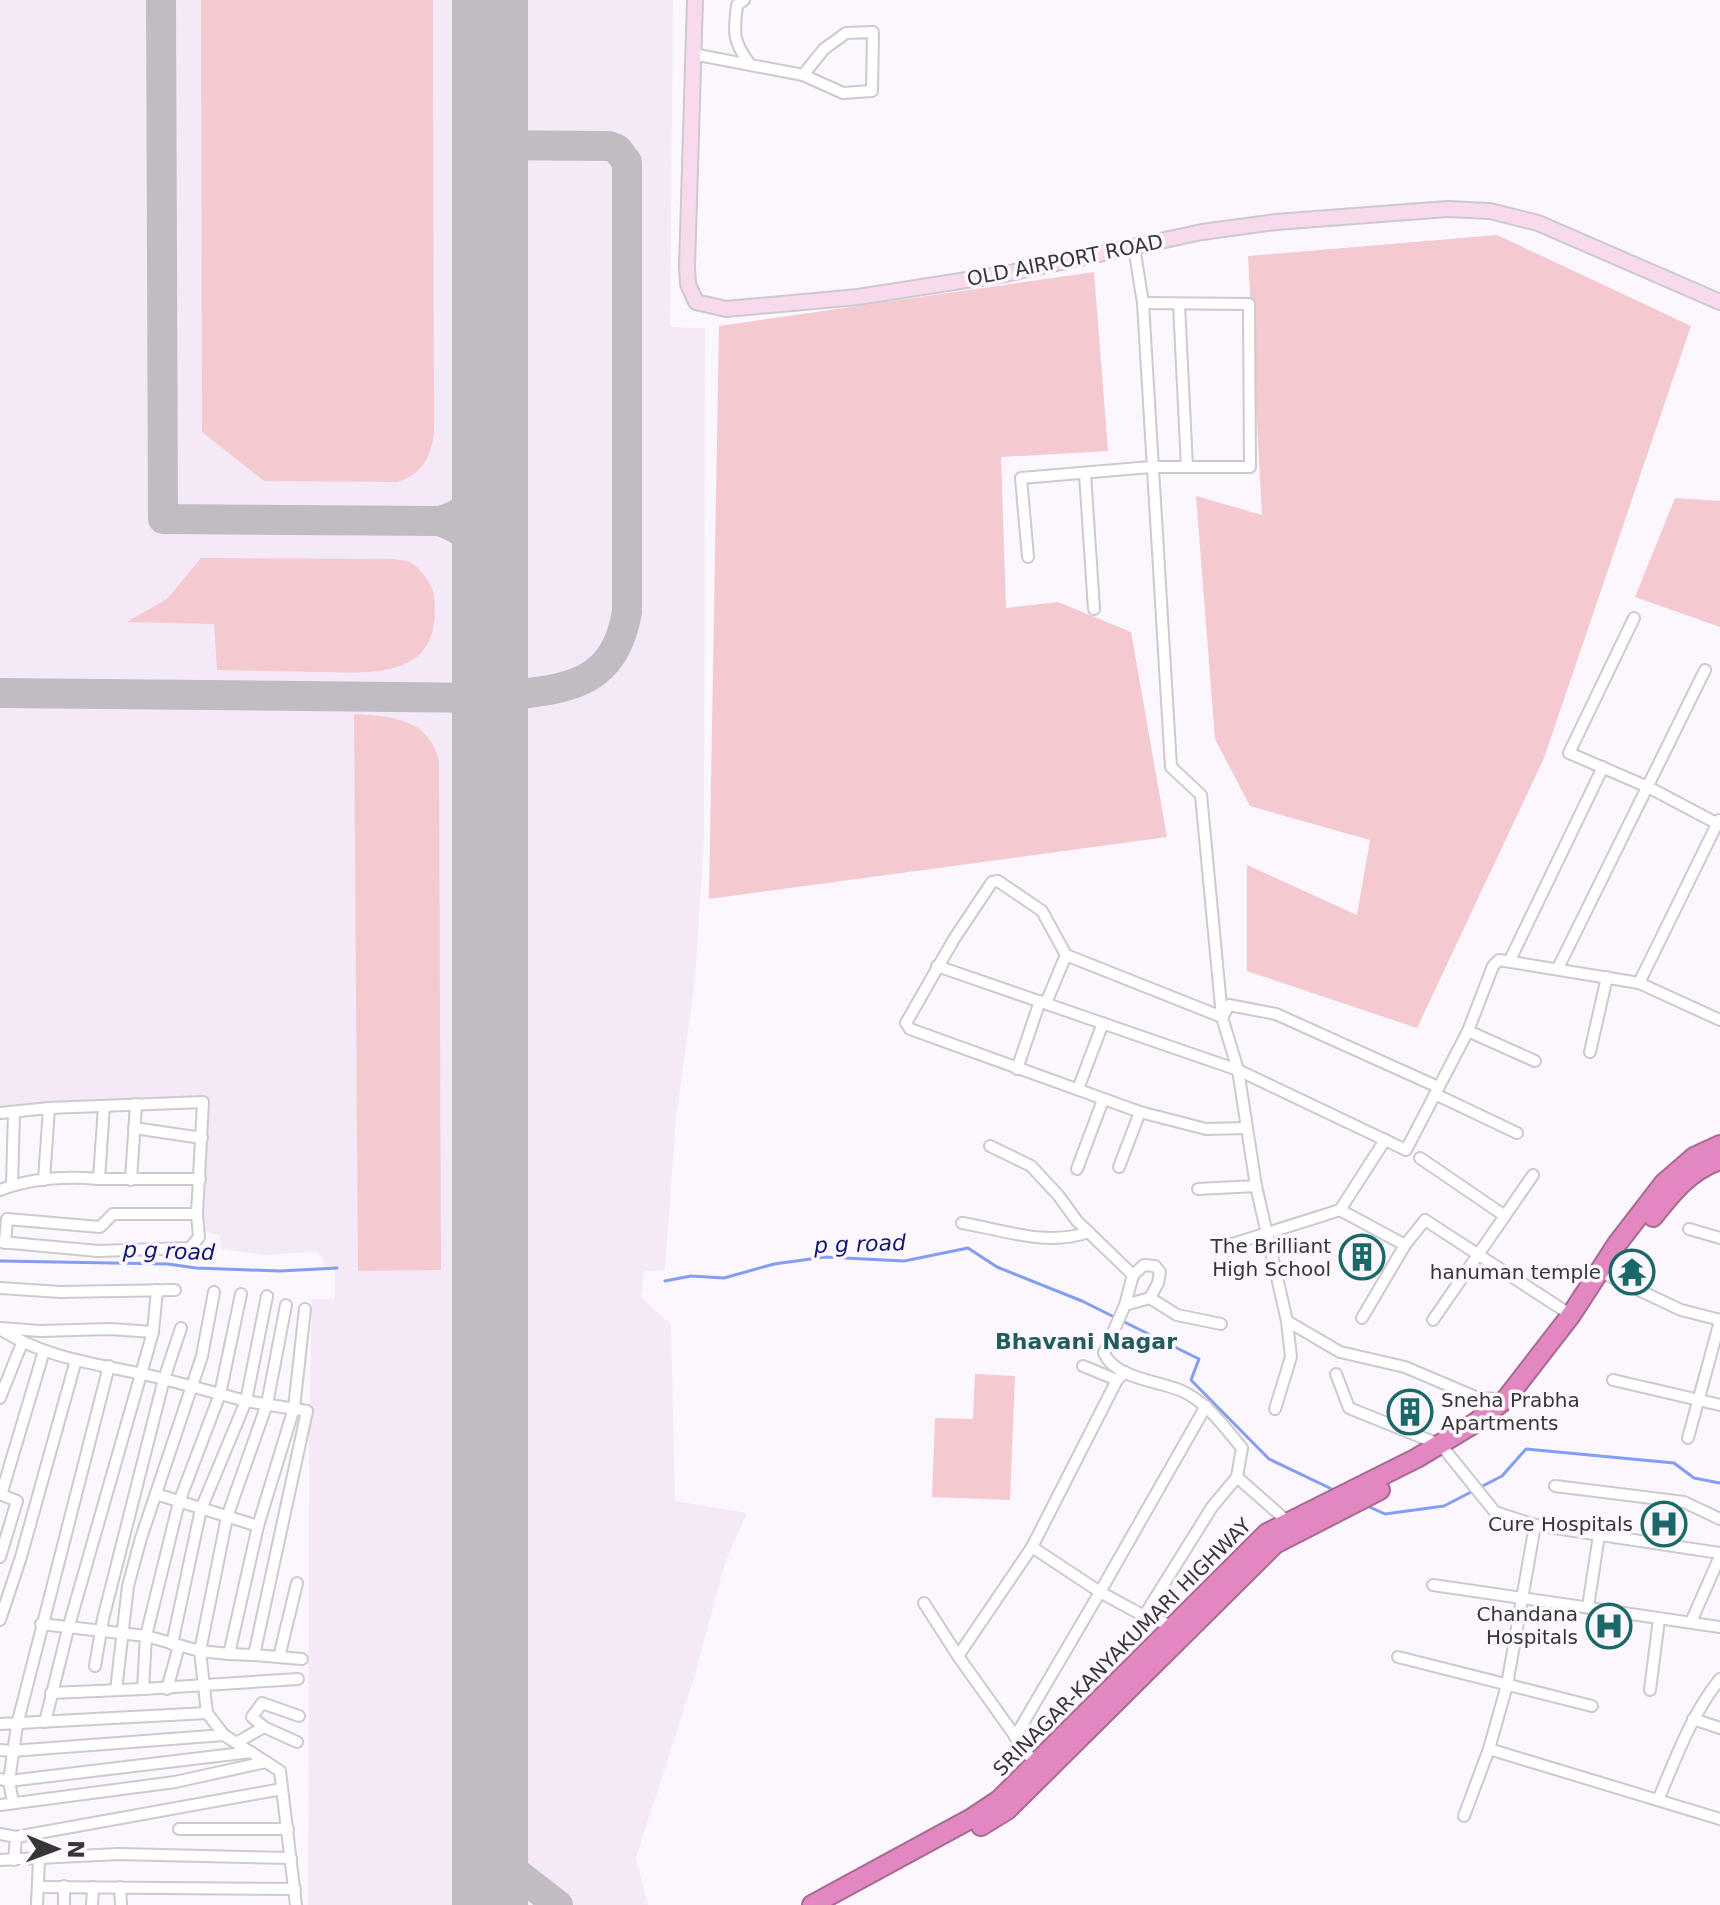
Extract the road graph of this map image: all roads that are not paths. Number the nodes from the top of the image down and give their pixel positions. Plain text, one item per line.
1 (695, 0) edge
2 (744, 0) edge
3 (693, 54) junction
4 (749, 63) junction
5 (803, 75) junction
6 (1134, 247) junction
7 (1720, 302) edge
8 (1143, 303) junction
9 (1179, 304) junction
10 (1151, 467) junction
11 (1187, 467) junction
12 (1085, 474) junction
13 (1028, 557) dead end
14 (1094, 609) dead end
15 (1634, 618) dead end
16 (1705, 670) dead end
17 (1603, 767) junction
18 (1648, 787) junction
19 (1719, 822) edge
20 (1066, 955) junction
21 (1510, 960) junction
22 (937, 966) junction
23 (1558, 968) junction
24 (1607, 977) junction
25 (1639, 983) junction
26 (1043, 1002) junction
27 (1222, 1017) junction
28 (1720, 1020) edge
29 (1103, 1023) junction
30 (1468, 1031) junction
31 (1590, 1052) dead end
32 (1535, 1061) dead end
33 (1017, 1069) junction
34 (1238, 1070) junction
35 (1078, 1089) junction
36 (1437, 1090) junction
37 (1103, 1100) junction
38 (136, 1104) junction
39 (104, 1106) junction
40 (49, 1108) junction
41 (14, 1112) junction
42 (1140, 1112) junction
43 (0, 1113) edge
44 (134, 1128) junction
45 (1246, 1128) junction
46 (1517, 1133) dead end
47 (202, 1138) junction
48 (1385, 1140) junction
49 (1720, 1145) edge
50 (990, 1146) dead end
51 (1420, 1158) dead end
52 (1720, 1160) edge
53 (1119, 1167) dead end
54 (1077, 1169) dead end
55 (1533, 1175) dead end
56 (99, 1179) junction
57 (200, 1179) junction
58 (44, 1180) junction
59 (131, 1180) junction
60 (12, 1185) junction
61 (1256, 1186) junction
62 (1198, 1189) dead end
63 (0, 1190) edge
64 (1340, 1210) junction
65 (197, 1214) junction
66 (1505, 1216) junction
67 (962, 1223) dead end
68 (1689, 1229) dead end
69 (1089, 1232) junction
70 (1268, 1233) junction
71 (1720, 1238) edge
72 (3, 1243) edge
73 (1405, 1245) junction
74 (1223, 1247) dead end
75 (1479, 1254) junction
76 (1133, 1275) junction
77 (1609, 1276) junction
78 (0, 1288) edge
79 (157, 1290) junction
80 (175, 1290) dead end
81 (214, 1292) dead end
82 (241, 1294) dead end
83 (267, 1296) dead end
84 (1150, 1298) junction
85 (286, 1305) dead end
86 (1125, 1305) junction
87 (305, 1309) dead end
88 (1571, 1315) junction
89 (1362, 1318) dead end
90 (1433, 1320) dead end
91 (1720, 1320) edge
92 (1287, 1321) junction
93 (1221, 1324) dead end
94 (0, 1328) edge
95 (181, 1328) dead end
96 (153, 1332) junction
97 (22, 1343) junction
98 (44, 1351) junction
99 (76, 1360) junction
100 (109, 1366) junction
101 (1083, 1366) dead end
102 (142, 1373) junction
103 (1336, 1374) dead end
104 (1121, 1376) junction
105 (164, 1379) junction
106 (1613, 1380) dead end
107 (193, 1386) junction
108 (220, 1394) junction
109 (0, 1398) edge
110 (1506, 1399) junction
111 (1699, 1399) junction
112 (246, 1401) junction
113 (267, 1404) junction
114 (1720, 1405) edge
115 (1206, 1406) junction
116 (294, 1408) junction
117 (1275, 1409) dead end
118 (1688, 1438) dead end
119 (1445, 1450) junction
120 (1237, 1477) junction
121 (1555, 1486) dead end
122 (0, 1494) edge
123 (156, 1494) junction
124 (179, 1502) junction
125 (201, 1509) junction
126 (1328, 1510) junction
127 (227, 1517) junction
128 (1720, 1519) edge
129 (1288, 1522) junction
130 (1535, 1525) junction
131 (258, 1526) junction
132 (1599, 1535) junction
133 (1032, 1547) junction
134 (1720, 1555) edge
135 (0, 1557) edge
136 (297, 1583) dead end
137 (1433, 1585) dead end
138 (1100, 1592) junction
139 (1521, 1598) junction
140 (924, 1603) dead end
141 (1588, 1607) junction
142 (1144, 1616) junction
143 (1659, 1619) junction
144 (0, 1620) edge
145 (1691, 1622) junction
146 (41, 1624) junction
147 (1173, 1626) junction
148 (1720, 1627) edge
149 (68, 1629) junction
150 (101, 1633) junction
151 (122, 1635) junction
152 (146, 1636) junction
153 (179, 1646) junction
154 (200, 1651) junction
155 (229, 1654) junction
156 (254, 1655) junction
157 (958, 1656) junction
158 (279, 1657) junction
159 (1398, 1657) dead end
160 (302, 1659) dead end
161 (95, 1666) dead end
162 (298, 1679) dead end
163 (1720, 1679) edge
164 (1507, 1685) junction
165 (203, 1687) junction
166 (143, 1689) junction
167 (167, 1689) junction
168 (116, 1690) junction
169 (1650, 1690) dead end
170 (51, 1693) junction
171 (1592, 1706) dead end
172 (207, 1713) junction
173 (299, 1716) dead end
174 (1693, 1719) junction
175 (45, 1722) junction
176 (0, 1724) edge
177 (17, 1725) junction
178 (264, 1727) junction
179 (1720, 1728) edge
180 (224, 1735) junction
181 (1015, 1737) junction
182 (297, 1742) dead end
183 (236, 1743) junction
184 (1489, 1749) junction
185 (0, 1750) edge
186 (12, 1751) junction
187 (251, 1752) junction
188 (266, 1762) junction
189 (1035, 1764) junction
190 (5, 1780) edge
191 (282, 1789) junction
192 (1658, 1800) junction
193 (13, 1803) junction
194 (0, 1805) edge
195 (1464, 1816) dead end
196 (1720, 1819) edge
197 (179, 1829) dead end
198 (288, 1829) junction
199 (0, 1834) edge
200 (16, 1837) junction
201 (39, 1858) junction
202 (291, 1858) junction
203 (0, 1860) edge
204 (14, 1860) junction
205 (64, 1886) junction
206 (38, 1887) junction
207 (93, 1887) junction
208 (120, 1887) junction
209 (295, 1889) junction
210 (37, 1905) edge
211 (64, 1905) edge
212 (92, 1905) edge
213 (121, 1905) edge
214 (296, 1905) edge
215 (812, 1905) edge
216 (839, 1905) edge

1 - 3 main road, OLD AIRPORT ROAD
2 - 4 street
3 - 4 street
3 - 6 main road, OLD AIRPORT ROAD
4 - 5 street
5 - 5 street
6 - 7 main road, OLD AIRPORT ROAD
6 - 8 street
8 - 9 street
8 - 10 street
9 - 11 street
9 - 11 street
10 - 11 street
10 - 12 street
10 - 27 street
12 - 13 street
12 - 14 street
15 - 17 street
16 - 18 street
17 - 18 street
17 - 21 street
18 - 19 street
18 - 23 street
19 - 25 street
20 - 22 street
20 - 26 street
20 - 27 street
21 - 23 street
21 - 30 street
22 - 26 street
22 - 33 street
23 - 24 street
24 - 25 street
24 - 31 street
25 - 28 street
26 - 29 street
26 - 33 street
27 - 34 street
27 - 36 street
29 - 34 street
29 - 35 street
30 - 32 street
30 - 36 street
33 - 35 street
34 - 45 street
34 - 48 street
35 - 37 street
36 - 46 street
36 - 48 street
37 - 42 street
37 - 54 street
38 - 39 street
38 - 44 street
38 - 47 street
39 - 40 street
39 - 56 street
40 - 41 street
40 - 58 street
41 - 43 street
41 - 60 street
42 - 45 street
42 - 53 street
44 - 47 street
44 - 59 street
45 - 61 street
47 - 57 street
48 - 64 street
49 - 88 highway, SRINAGAR-KANYAKUMARI HIGHWAY
50 - 69 street
51 - 66 street
52 - 77 highway, SRINAGAR-KANYAKUMARI HIGHWAY
55 - 66 street
56 - 58 street
56 - 59 street
57 - 59 street
57 - 65 street
58 - 60 street
60 - 63 street
61 - 62 street
61 - 70 street
64 - 70 street
64 - 73 street
65 - 72 street
65 - 72 street
66 - 75 street
67 - 69 street
68 - 71 street
69 - 76 street
70 - 74 street
70 - 92 street
73 - 75 street
73 - 89 street
75 - 88 street
75 - 90 street
76 - 84 street
76 - 86 street
77 - 91 street
77 - 119 highway, SRINAGAR-KANYAKUMARI HIGHWAY
78 - 79 street
79 - 80 street
79 - 96 street
81 - 107 street
82 - 108 street
83 - 112 street
84 - 86 street
84 - 93 street
85 - 113 street
86 - 104 street
87 - 116 street
88 - 110 highway, SRINAGAR-KANYAKUMARI HIGHWAY
91 - 111 street
92 - 110 street
92 - 117 street
94 - 96 street
94 - 97 street
95 - 105 street
96 - 102 street
97 - 98 street
97 - 109 street
98 - 99 street
98 - 122 street
99 - 100 street
99 - 144 street
100 - 102 street
100 - 146 street
101 - 104 street
102 - 105 street
102 - 149 street
103 - 119 street
104 - 115 street
104 - 133 street
105 - 107 street
105 - 150 street
106 - 111 street
107 - 108 street
107 - 123 street
108 - 112 street
108 - 124 street
110 - 119 highway, SRINAGAR-KANYAKUMARI HIGHWAY
111 - 114 street
111 - 118 street
112 - 113 street
112 - 125 street
113 - 116 street
113 - 127 street
115 - 120 street
115 - 138 street
116 - 131 street
116 - 156 street
119 - 126 highway, SRINAGAR-KANYAKUMARI HIGHWAY
119 - 130 street
120 - 129 street
120 - 142 street
121 - 128 street
122 - 135 street
123 - 124 street
123 - 151 street
124 - 125 street
124 - 152 street
125 - 127 street
125 - 153 street
126 - 129 highway, SRINAGAR-KANYAKUMARI HIGHWAY
126 - 216 highway, SRINAGAR-KANYAKUMARI HIGHWAY
127 - 131 street
127 - 154 street
129 - 147 highway, SRINAGAR-KANYAKUMARI HIGHWAY
130 - 132 street
130 - 139 street
131 - 155 street
132 - 134 street
132 - 141 street
133 - 138 street
133 - 157 street
134 - 145 street
136 - 158 street
137 - 139 street
138 - 142 street
138 - 181 street
139 - 141 street
139 - 164 street
140 - 157 street
141 - 143 street
142 - 147 street
143 - 145 street
143 - 169 street
145 - 148 street
146 - 149 street
146 - 177 street
147 - 189 highway, SRINAGAR-KANYAKUMARI HIGHWAY
149 - 150 street
149 - 170 street
150 - 151 street
150 - 161 street
151 - 152 street
151 - 168 street
152 - 153 street
152 - 166 street
153 - 154 street
153 - 167 street
154 - 155 street
154 - 165 street
155 - 156 street
156 - 158 street
157 - 181 street
158 - 160 street
159 - 164 street
162 - 165 street
163 - 174 street
164 - 171 street
164 - 184 street
165 - 167 street
165 - 172 street
166 - 167 street
166 - 168 street
168 - 170 street
170 - 175 street
172 - 175 street
172 - 180 street
173 - 178 street
174 - 179 street
174 - 192 street
175 - 177 street
176 - 177 street
177 - 186 street
178 - 182 street
178 - 183 street
180 - 183 street
180 - 186 street
181 - 189 street
183 - 187 street
184 - 192 street
184 - 195 street
185 - 186 street
186 - 190 street
187 - 188 street
187 - 190 street
188 - 191 street
188 - 193 street
189 - 215 highway, SRINAGAR-KANYAKUMARI HIGHWAY
190 - 193 street
191 - 198 street
191 - 200 street
192 - 196 street
193 - 194 street
197 - 198 street
198 - 202 street
199 - 200 street
200 - 204 street
201 - 202 street
201 - 204 street
201 - 206 street
202 - 209 street
203 - 204 street
205 - 206 street
205 - 207 street
205 - 211 street
206 - 210 street
207 - 208 street
207 - 212 street
208 - 209 street
208 - 213 street
209 - 214 street

